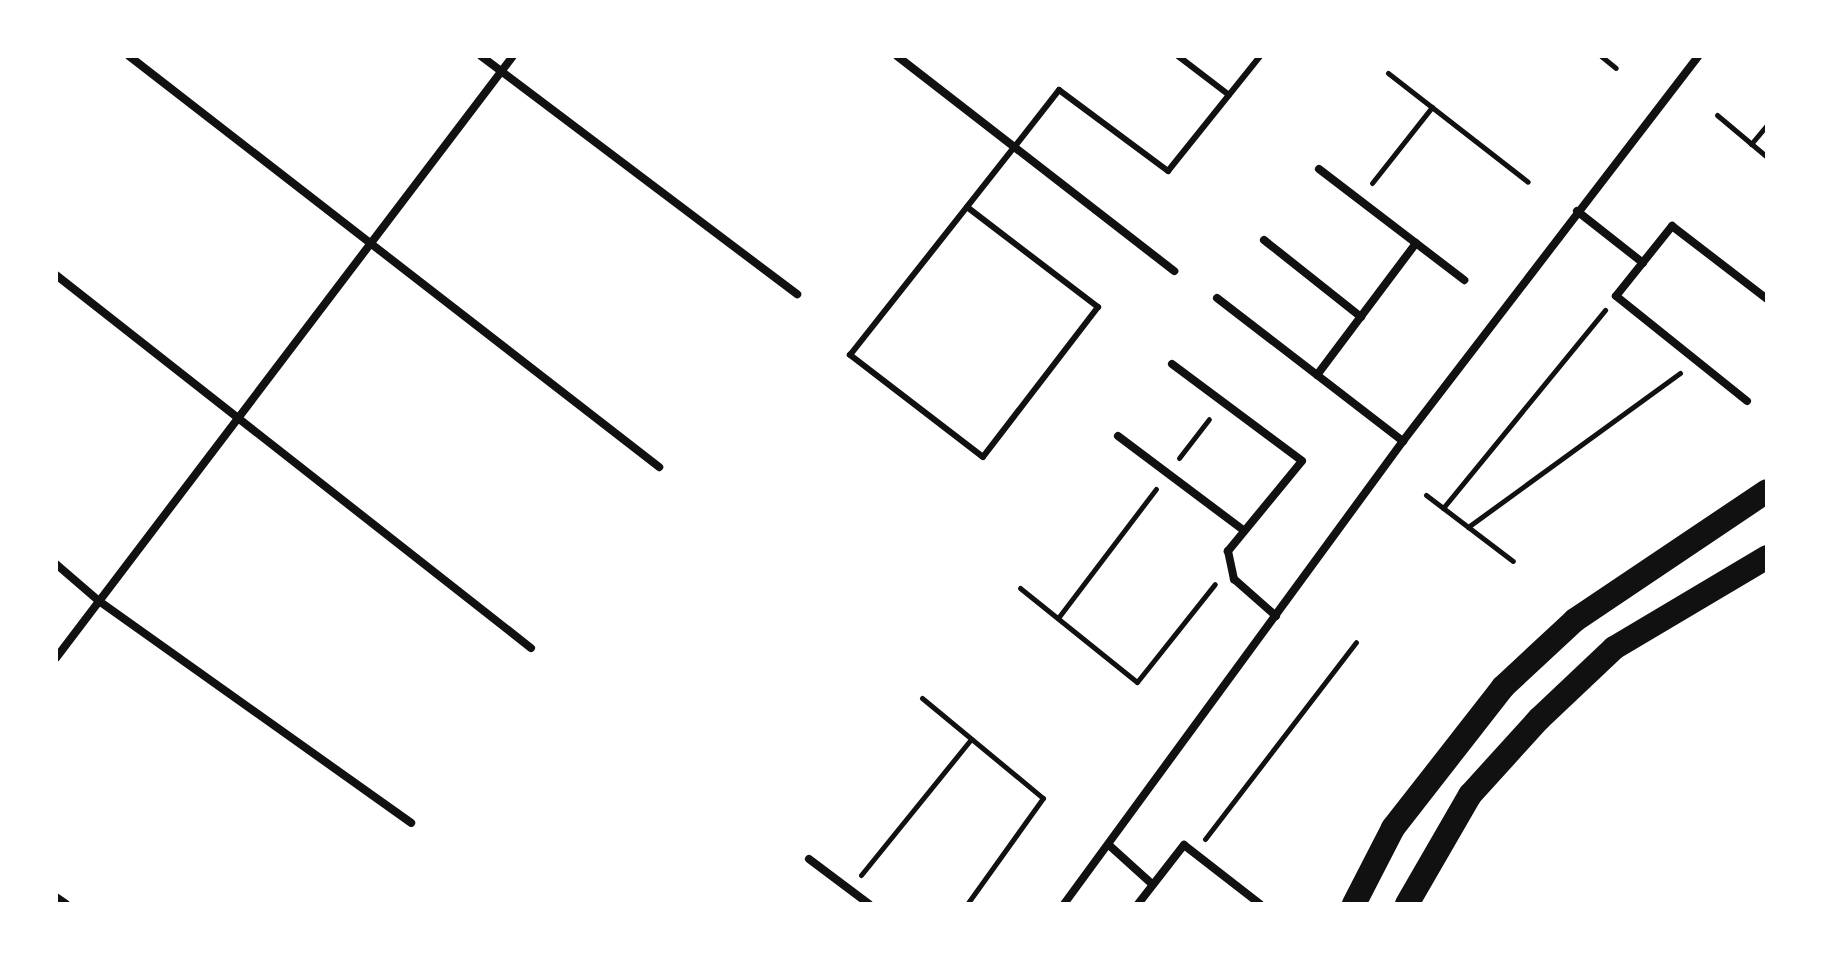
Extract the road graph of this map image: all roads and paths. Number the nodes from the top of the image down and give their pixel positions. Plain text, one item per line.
1 (129, 56) edge
2 (481, 56) edge
3 (513, 56) edge
4 (897, 56) edge
5 (1178, 56) edge
6 (1260, 56) edge
7 (1601, 56) edge
8 (1698, 56) edge
9 (1616, 68) dead end
10 (501, 71) junction
11 (1388, 73) dead end
12 (1229, 95) junction
13 (1432, 107) junction
14 (1717, 115) dead end
15 (1767, 125) edge
16 (1751, 144) junction
17 (1016, 145) junction
18 (1767, 157) edge
19 (1319, 169) dead end
20 (1528, 182) dead end
21 (1359, 199) junction
22 (967, 207) junction
23 (1577, 211) junction
24 (1264, 240) dead end
25 (1416, 243) junction
26 (372, 247) junction
27 (1643, 263) junction
28 (1174, 271) dead end
29 (56, 275) edge
30 (1464, 280) dead end
31 (797, 294) dead end
32 (1616, 296) junction
33 (1217, 298) dead end
34 (1767, 299) edge
35 (1361, 317) junction
36 (1697, 361) junction
37 (1172, 364) dead end
38 (1317, 375) junction
39 (1747, 401) dead end
40 (1222, 402) junction
41 (239, 422) junction
42 (1118, 436) dead end
43 (1403, 441) junction
44 (659, 467) dead end
45 (1168, 474) junction
46 (1767, 491) edge
47 (1426, 495) dead end
48 (1443, 508) junction
49 (1468, 527) junction
50 (1243, 530) junction
51 (1767, 557) edge
52 (1513, 561) dead end
53 (56, 564) edge
54 (1228, 568) junction
55 (1020, 588) dead end
56 (99, 601) junction
57 (1276, 616) junction
58 (1058, 618) junction
59 (1356, 642) dead end
60 (531, 648) dead end
61 (56, 658) edge
62 (922, 698) dead end
63 (971, 739) junction
64 (411, 823) dead end
65 (1110, 846) junction
66 (1195, 853) junction
67 (809, 859) dead end
68 (1152, 884) junction
69 (850, 889) junction
70 (56, 897) edge
71 (66, 904) edge
72 (869, 904) edge
73 (967, 904) edge
74 (1064, 904) edge
75 (1138, 904) edge
76 (1260, 904) edge
77 (1354, 904) edge
78 (1407, 904) edge

1 - 26 street
2 - 10 street
3 - 10 street
4 - 17 street
5 - 12 lane
6 - 12 lane
7 - 9 path
8 - 23 street
10 - 26 street
10 - 31 street
11 - 13 path
12 - 17 lane
13 - 20 path
13 - 21 path
14 - 16 path
15 - 16 path
16 - 18 path
17 - 22 lane
17 - 28 street
19 - 21 street
21 - 25 street
22 - 22 lane
23 - 27 street
23 - 43 street
24 - 35 street
25 - 30 street
25 - 35 street
26 - 41 street
26 - 44 street
27 - 32 street
27 - 34 street
29 - 41 street
32 - 36 street
32 - 48 path
33 - 38 street
35 - 38 street
36 - 39 street
36 - 49 path
37 - 40 street
38 - 43 street
40 - 45 path
40 - 50 street
41 - 56 street
41 - 60 street
42 - 45 street
43 - 57 street
45 - 50 street
45 - 58 path
46 - 77 highway
47 - 48 path
48 - 49 path
49 - 52 path
50 - 54 street
51 - 78 highway
53 - 56 street
54 - 57 street
54 - 58 path
55 - 58 path
56 - 61 street
56 - 64 street
57 - 65 street
59 - 66 path
62 - 63 path
63 - 69 path
63 - 73 path
65 - 68 street
65 - 74 street
66 - 68 street
66 - 76 street
67 - 69 street
68 - 75 street
69 - 72 street
70 - 71 street

